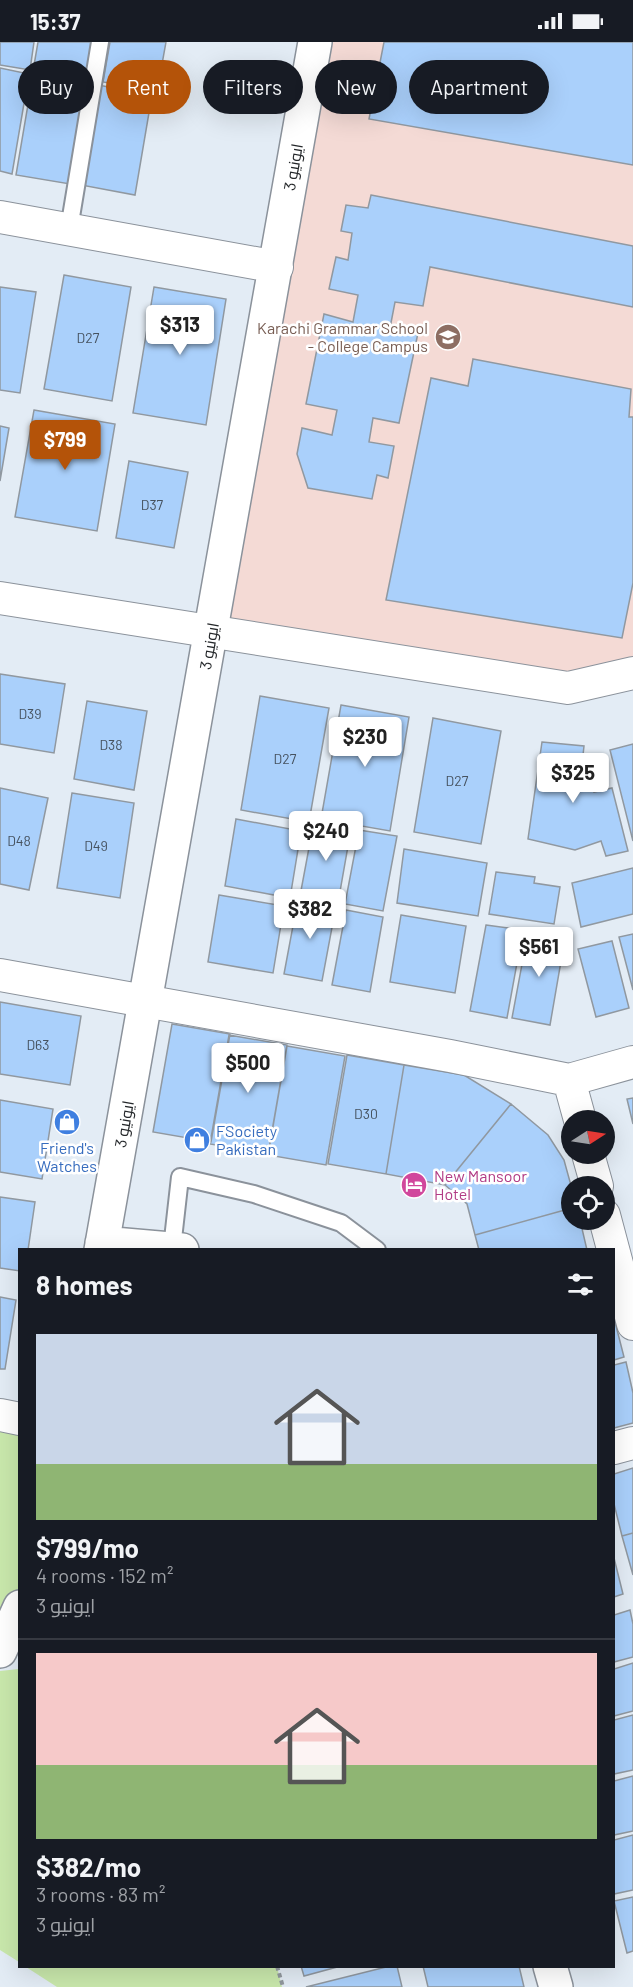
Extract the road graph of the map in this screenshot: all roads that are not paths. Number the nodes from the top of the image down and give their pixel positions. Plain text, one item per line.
1 (100, 42) edge
2 (315, 42) edge
3 (0, 217) edge
4 (69, 229) junction
5 (276, 267) junction
6 (0, 598) edge
7 (212, 633) junction
8 (633, 673) edge
9 (0, 975) edge
10 (146, 1001) junction
11 (633, 1062) edge
12 (569, 1080) junction
13 (577, 1110) edge
14 (608, 1230) edge
15 (101, 1246) edge
16 (152, 1248) edge
17 (177, 1248) edge
18 (374, 1248) edge
19 (613, 1248) edge
20 (615, 1256) edge
21 (633, 1324) edge
22 (0, 1415) edge
23 (18, 1419) edge
24 (633, 1443) edge
25 (615, 1448) edge
26 (18, 1613) edge
27 (0, 1651) edge
28 (551, 1968) edge
29 (556, 1987) edge

1 - 4 lane
2 - 5 street, ایونیو 3
3 - 4 street
4 - 5 street
5 - 7 street, ایونیو 3
6 - 7 street
7 - 8 street
7 - 10 street, ایونیو 3
9 - 10 street
10 - 12 street
10 - 15 street, ایونیو 3
11 - 12 street
12 - 13 street
14 - 19 street
15 - 16 street
17 - 18 lane
20 - 21 street
22 - 23 street
24 - 25 street
26 - 27 street
28 - 29 street

